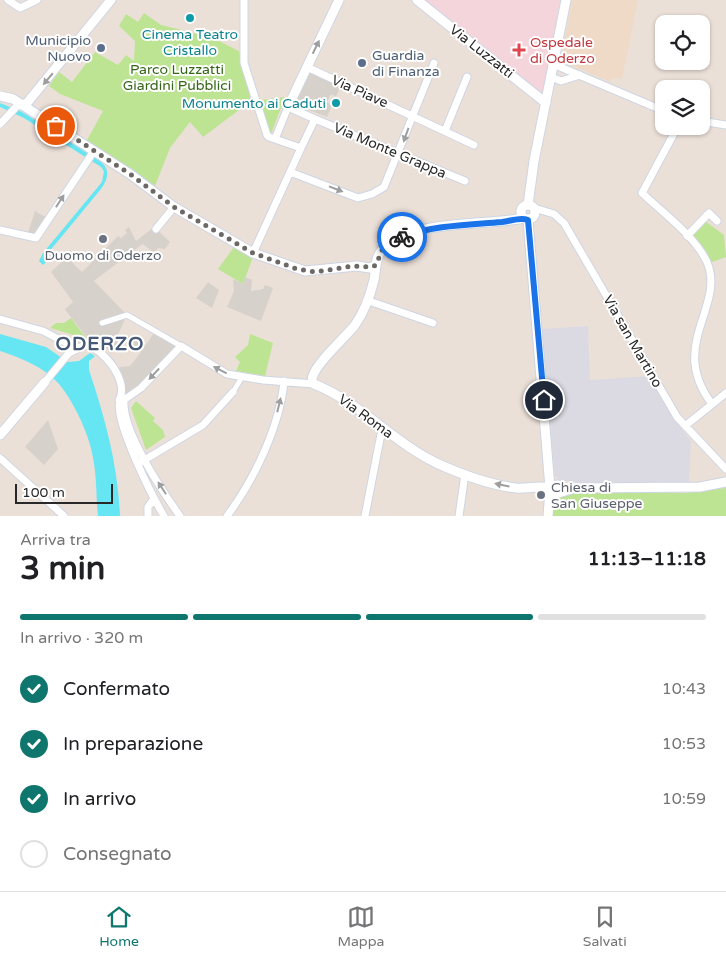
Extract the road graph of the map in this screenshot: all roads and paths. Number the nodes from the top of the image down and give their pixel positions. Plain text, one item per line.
1 (8, 0) edge
2 (37, 0) edge
3 (111, 0) edge
4 (244, 0) edge
5 (339, 0) edge
6 (418, 0) edge
7 (566, 0) edge
8 (434, 63) dead end
9 (553, 64) junction
10 (307, 67) junction
11 (581, 75) junction
12 (467, 77) dead end
13 (551, 77) junction
14 (0, 96) edge
15 (546, 103) junction
16 (20, 106) junction
17 (288, 107) junction
18 (655, 107) edge
19 (413, 115) junction
20 (315, 119) junction
21 (710, 122) edge
22 (0, 124) edge
23 (726, 125) edge
24 (445, 131) junction
25 (673, 135) edge
26 (274, 139) junction
27 (474, 144) dead end
28 (301, 148) junction
29 (93, 153) junction
30 (398, 155) junction
31 (290, 172) junction
32 (465, 181) dead end
33 (166, 202) junction
34 (174, 207) junction
35 (530, 213) junction
36 (166, 217) junction
37 (717, 221) dead end
38 (156, 229) dead end
39 (0, 230) edge
40 (687, 236) junction
41 (253, 253) junction
42 (372, 266) junction
43 (369, 301) junction
44 (0, 319) edge
45 (102, 323) dead end
46 (433, 323) dead end
47 (181, 346) junction
48 (76, 348) junction
49 (314, 371) junction
50 (242, 378) junction
51 (284, 381) junction
52 (45, 382) joint
53 (299, 382) junction
54 (314, 384) junction
55 (233, 392) joint
56 (726, 393) edge
57 (122, 399) junction
58 (712, 404) junction
59 (685, 426) junction
60 (386, 430) junction
61 (1, 433) edge
62 (0, 458) edge
63 (142, 464) junction
64 (726, 469) edge
65 (465, 474) junction
66 (726, 482) edge
67 (555, 489) junction
68 (154, 500) junction
69 (548, 512) edge
70 (64, 516) edge
71 (148, 516) edge
72 (164, 516) edge
73 (180, 516) edge
74 (227, 516) edge
75 (365, 516) edge
76 (459, 516) edge

1 - 2 street
3 -> 16 street
4 - 26 street
10 -> 5 street
6 - 15 street, Via Luzzatti
7 - 9 street
8 - 19 street
9 - 11 street
9 - 13 street
10 - 17 street
10 - 19 street, Via Piave
11 - 13 street
11 - 18 street
12 - 24 street
13 - 15 street
14 - 16 street
15 - 35 street
16 - 22 street
16 - 29 street
17 - 20 street, Via Monte Grappa
17 - 26 street
19 - 24 street, Via Piave
19 -> 30 street
20 - 28 street
20 - 30 street, Via Monte Grappa
21 - 23 street
24 - 27 street, Via Piave
25 - 40 street
26 - 28 street
28 - 31 street
29 - 33 street
39 -> 29 street
31 -> 30 street
30 - 32 street, Via Monte Grappa
31 - 41 street
33 - 34 street
33 - 36 street
34 - 36 street
34 - 41 street
35 - 42 street
35 - 59 street, Via san Martino
35 - 67 street
36 - 38 street
37 - 40 street
40 - 58 street
41 - 42 street
42 - 43 street
43 - 46 street
43 - 49 street
44 - 48 street
45 - 47 street
50 -> 47 street, Via Roma
47 -> 57 street
48 - 52 street
48 - 57 street
49 - 53 street
49 - 54 street
50 - 51 street, Via Roma
50 - 55 street
51 - 53 street, Via Roma
74 -> 51 street
52 - 61 street
53 - 54 street, Via Roma
54 - 60 street, Via Roma
55 - 63 street
56 - 58 street
57 - 63 street
58 - 59 street
59 - 64 street, Via san Martino
60 - 65 street, Via Roma
60 - 75 street
62 - 70 street
63 - 68 street
73 -> 63 street
67 -> 65 street, Via Roma
65 - 76 street
66 - 67 street, Via Roma
67 - 69 street
68 - 71 street
68 - 72 street

